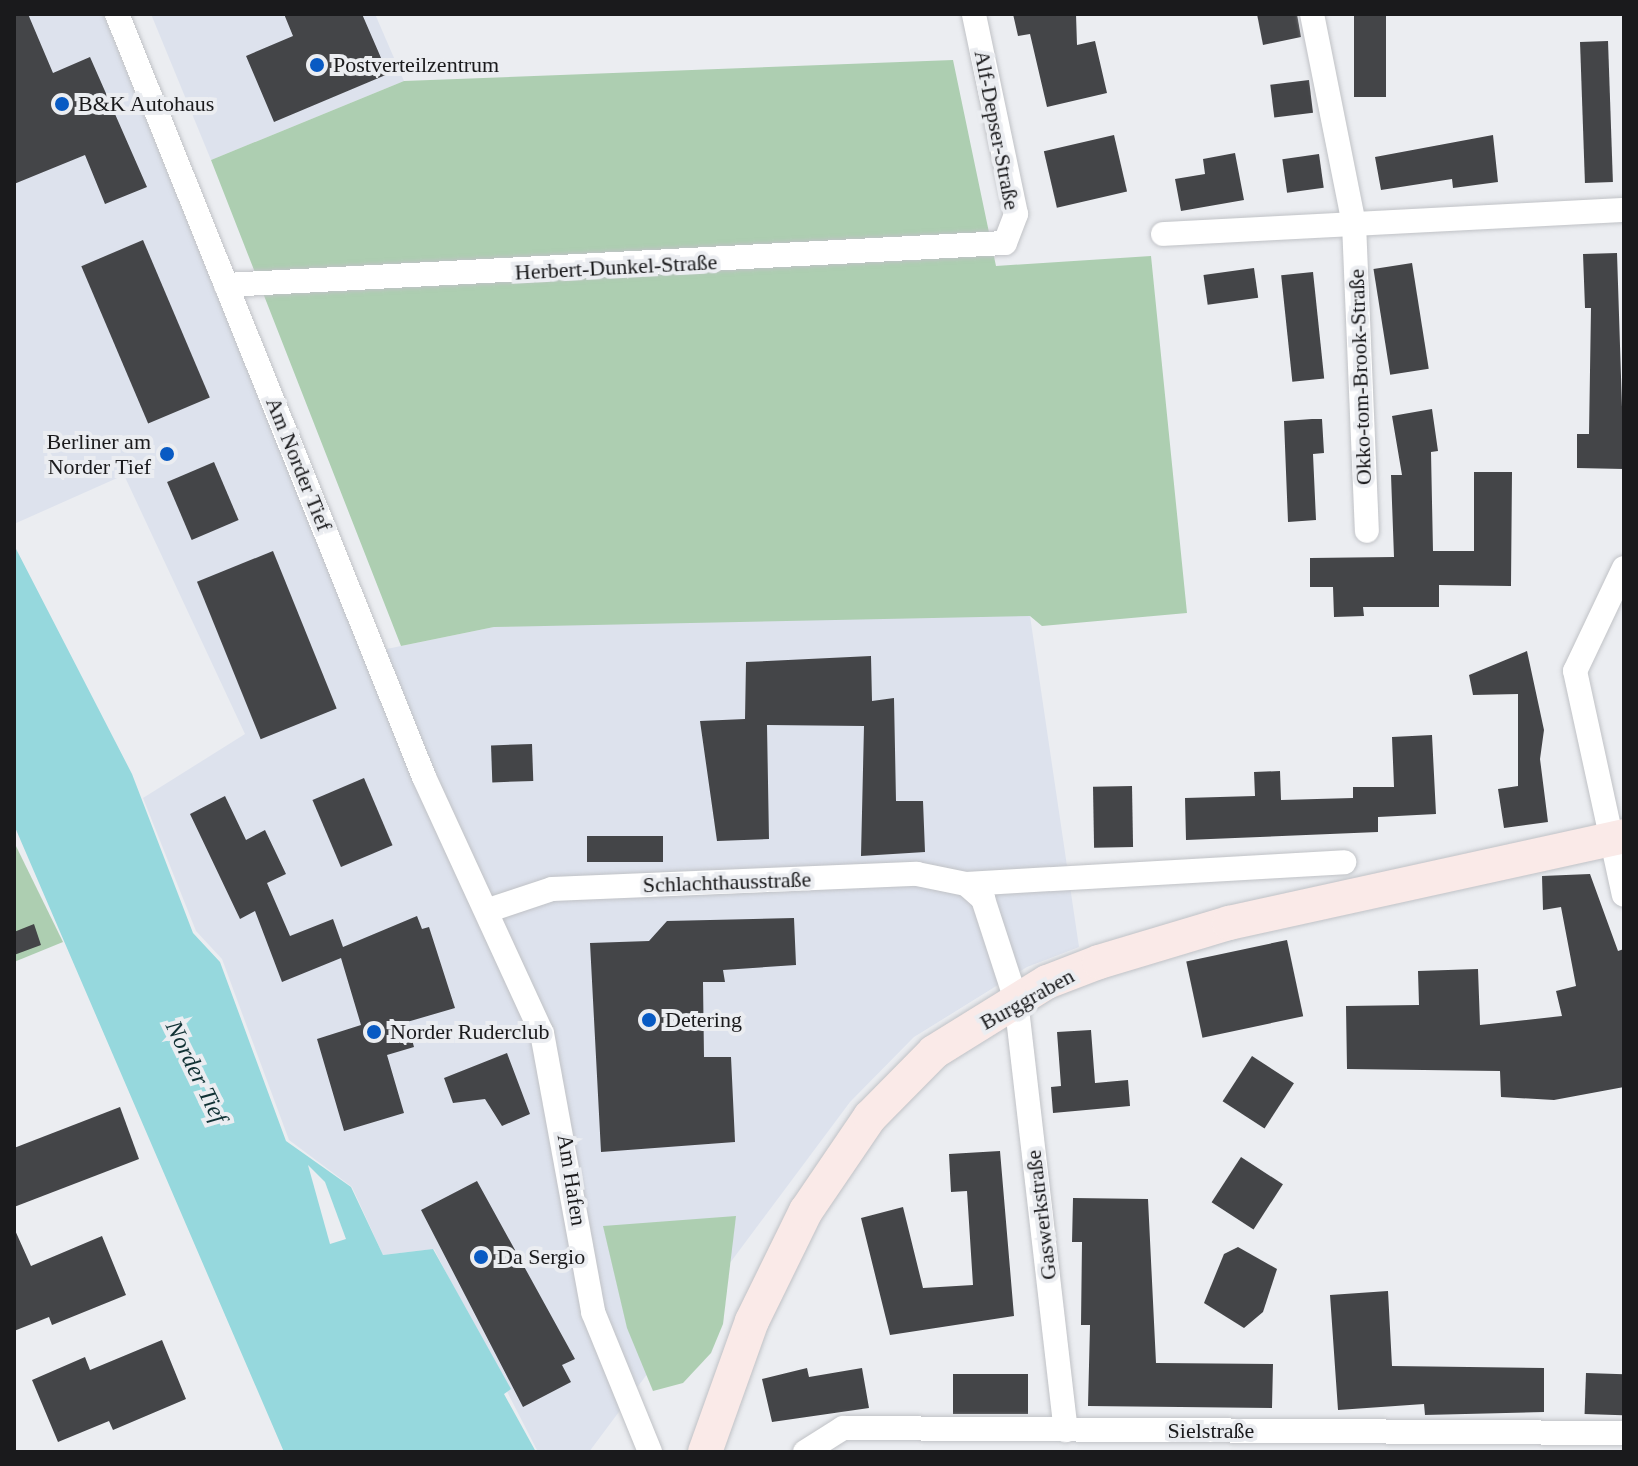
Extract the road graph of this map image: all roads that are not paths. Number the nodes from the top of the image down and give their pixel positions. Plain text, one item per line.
1 (117, 14) edge
2 (974, 14) edge
3 (1312, 14) edge
4 (1624, 210) edge
5 (1354, 224) junction
6 (1163, 234) dead end
7 (1005, 243) joint
8 (226, 285) junction
9 (1367, 531) dead end
10 (1624, 568) edge
11 (1616, 837) edge
12 (1344, 862) dead end
13 (966, 884) junction
14 (1624, 895) edge
15 (489, 910) junction
16 (1016, 1000) junction
17 (1066, 1430) junction
18 (1624, 1433) edge
19 (650, 1452) edge
20 (705, 1452) edge
21 (805, 1452) edge

1 - 8 street, Am Norder Tief
2 - 7 street, Alf-Depser-Straße
3 - 5 street, Okko-tom-Brook-Straße
4 - 5 street
5 - 6 street
5 - 9 street, Okko-tom-Brook-Straße
7 - 8 street, Herbert-Dunkel-Straße
8 - 15 street, Am Norder Tief
10 - 11 street
11 - 14 street
11 - 16 main road, Burggraben
12 - 13 street, Schlachthausstraße
13 - 15 street, Schlachthausstraße
13 - 16 street
15 - 19 street, Am Hafen
16 - 17 street, Gaswerkstraße
16 - 20 main road, Burggraben
17 - 18 street, Sielstraße
17 - 21 street, Sielstraße

